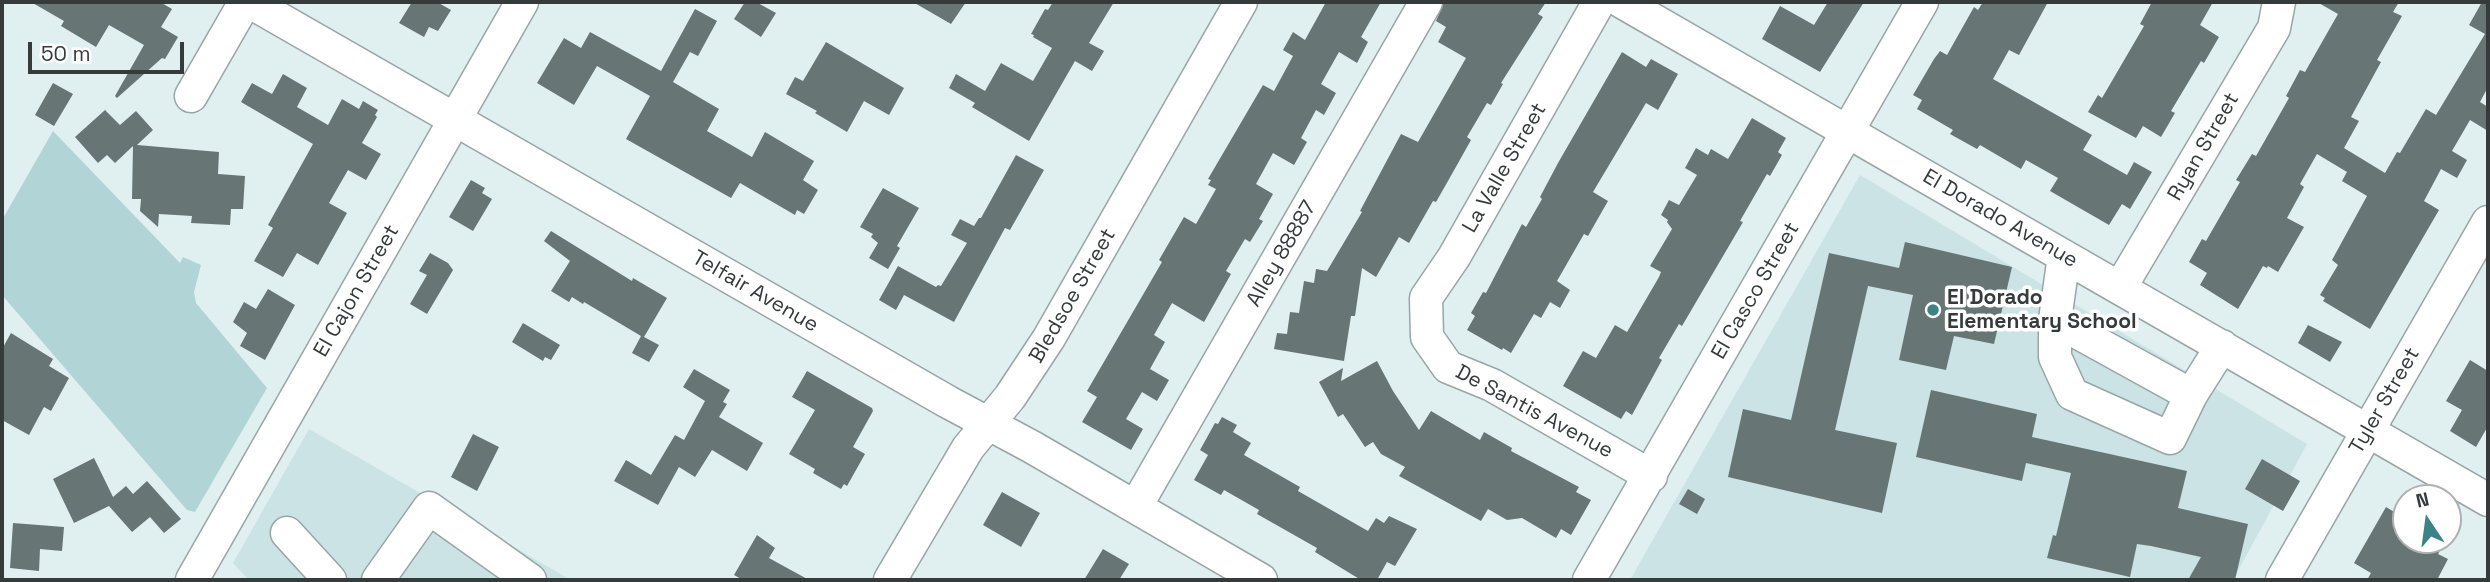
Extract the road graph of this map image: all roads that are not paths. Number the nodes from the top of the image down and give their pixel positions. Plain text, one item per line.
1 (248, 2) edge
2 (522, 2) edge
3 (1241, 2) edge
4 (1426, 2) edge
5 (1600, 2) edge
6 (1622, 2) edge
7 (1922, 2) edge
8 (2278, 2) edge
9 (191, 96) dead end
10 (455, 119) junction
11 (1847, 131) junction
12 (2488, 222) edge
13 (2064, 256) junction
14 (2120, 288) junction
15 (2055, 320) junction
16 (1427, 338) joint
17 (2222, 346) junction
18 (2191, 395) junction
19 (988, 424) junction
20 (2369, 429) junction
21 (1651, 476) junction
22 (2488, 500) edge
23 (1136, 506) junction
24 (287, 533) dead end
25 (192, 580) edge
26 (330, 580) edge
27 (378, 580) edge
28 (530, 580) edge
29 (890, 580) edge
30 (1261, 580) edge
31 (1589, 580) edge
32 (2282, 580) edge

1 - 9 street
1 - 10 street, Telfair Avenue
2 - 10 street, El Cajon Street
3 - 19 street, Bledsoe Street
4 - 23 street, Alley 88887
5 - 16 street, La Valle Street
6 - 11 street, El Dorado Avenue
7 - 11 street, El Casco Street
8 - 14 street, Ryan Street
10 - 19 street, Telfair Avenue
10 - 25 street, El Cajon Street
11 - 13 street, El Dorado Avenue
11 - 21 street, El Casco Street
12 - 20 street, Tyler Street
13 - 14 street, El Dorado Avenue
13 - 15 street
14 - 17 street, El Dorado Avenue
15 - 18 street
15 - 18 street
16 - 21 street, De Santis Avenue
17 - 18 street
17 - 20 street, El Dorado Avenue
19 - 23 street, Telfair Avenue
19 - 29 street, Bledsoe Street
20 - 22 street, El Dorado Avenue
20 - 32 street, Tyler Street
21 - 31 street, El Casco Street
23 - 30 street, Telfair Avenue
24 - 26 street
27 - 28 street

